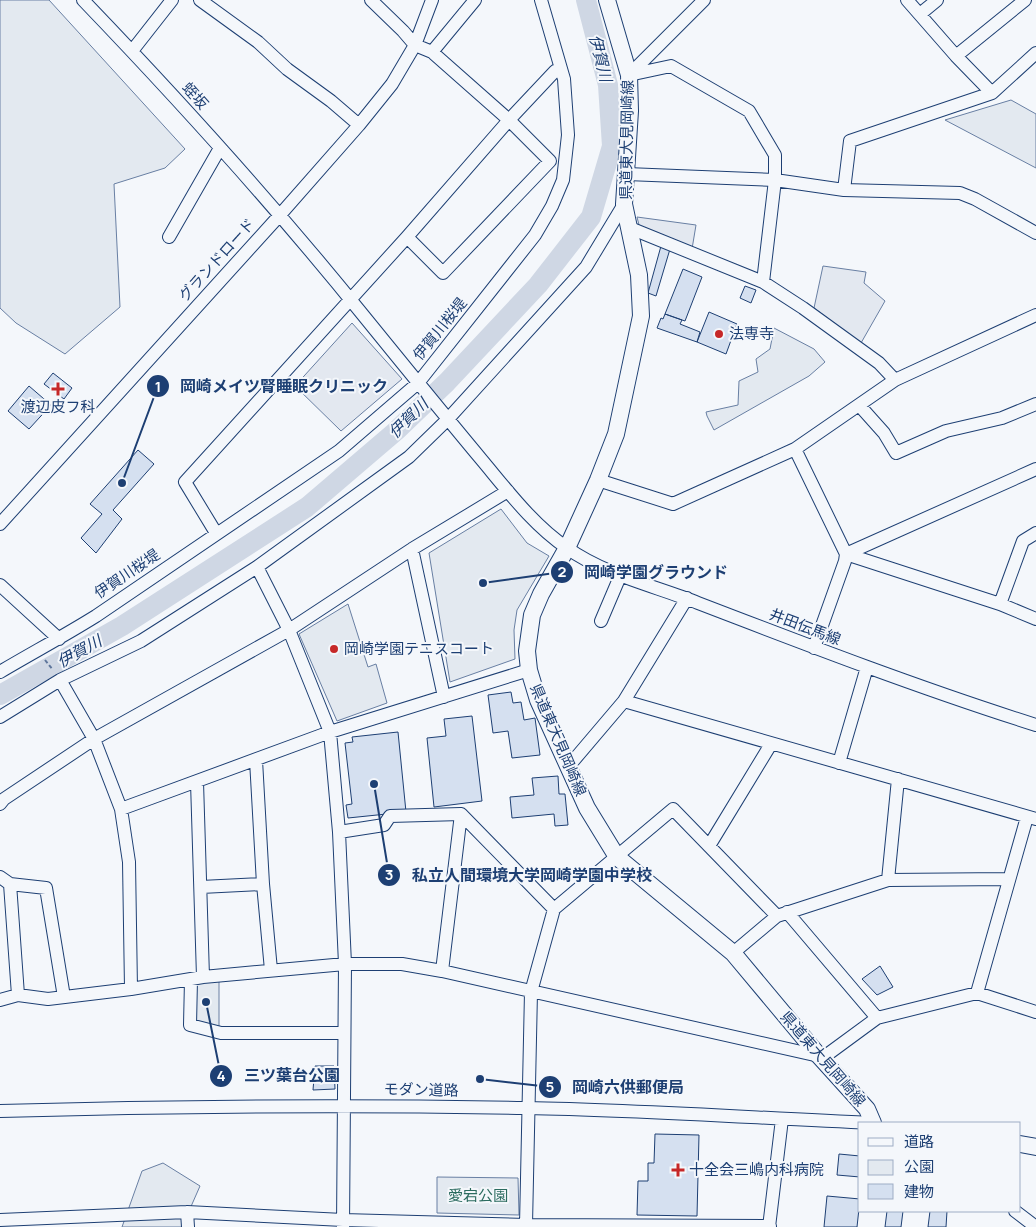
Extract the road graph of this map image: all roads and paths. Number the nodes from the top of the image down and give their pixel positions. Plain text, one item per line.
1 (83, 0) edge
2 (172, 0) edge
3 (200, 0) edge
4 (371, 0) edge
5 (432, 0) edge
6 (476, 0) edge
7 (541, 0) edge
8 (606, 0) edge
9 (704, 0) edge
10 (907, 0) edge
11 (937, 0) edge
12 (1025, 0) edge
13 (920, 14) junction
14 (415, 45) junction
15 (132, 51) junction
16 (432, 52) junction
17 (1036, 54) edge
18 (956, 56) junction
19 (555, 71) dead end
20 (629, 75) junction
21 (992, 93) junction
22 (508, 120) junction
23 (359, 125) junction
24 (220, 148) junction
25 (627, 174) junction
26 (774, 180) junction
27 (844, 190) junction
28 (624, 204) junction
29 (279, 216) junction
30 (630, 228) junction
31 (1036, 233) edge
32 (169, 237) dead end
33 (406, 237) junction
34 (763, 282) junction
35 (350, 299) junction
36 (1036, 315) edge
37 (895, 380) junction
38 (418, 382) junction
39 (1036, 404) edge
40 (858, 405) junction
41 (448, 419) junction
42 (795, 449) junction
43 (1036, 469) edge
44 (598, 480) junction
45 (508, 491) junction
46 (0, 524) edge
47 (216, 533) junction
48 (1036, 533) edge
49 (567, 548) junction
50 (412, 549) junction
51 (846, 554) junction
52 (257, 567) junction
53 (621, 574) junction
54 (0, 585) edge
55 (687, 598) junction
56 (1000, 604) junction
57 (1036, 619) edge
58 (601, 621) dead end
59 (289, 630) junction
60 (59, 639) junction
61 (814, 648) junction
62 (38, 649) junction
63 (867, 667) junction
64 (529, 670) junction
65 (0, 672) edge
66 (60, 680) junction
67 (444, 697) junction
68 (624, 701) junction
69 (0, 716) edge
70 (1036, 725) edge
71 (330, 732) junction
72 (94, 739) junction
73 (771, 744) junction
74 (256, 760) junction
75 (839, 763) junction
76 (568, 767) junction
77 (898, 779) junction
78 (197, 782) junction
79 (0, 804) edge
80 (121, 809) junction
81 (461, 814) junction
82 (1032, 818) edge
83 (339, 832) junction
84 (709, 846) junction
85 (617, 857) junction
86 (1009, 879) junction
87 (888, 880) junction
88 (5, 881) edge
89 (263, 884) junction
90 (201, 887) junction
91 (554, 909) junction
92 (782, 914) junction
93 (732, 953) junction
94 (345, 964) junction
95 (271, 970) junction
96 (442, 971) junction
97 (197, 978) junction
98 (131, 989) junction
99 (531, 992) junction
100 (977, 994) junction
101 (18, 995) junction
102 (64, 997) junction
103 (0, 1000) edge
104 (1036, 1012) edge
105 (876, 1018) junction
106 (344, 1033) junction
107 (819, 1056) junction
108 (344, 1106) junction
109 (529, 1108) junction
110 (0, 1111) edge
111 (782, 1119) junction
112 (858, 1122) edge
113 (873, 1122) edge
114 (1021, 1144) edge
115 (1036, 1147) edge
116 (187, 1212) junction
117 (1016, 1212) edge
118 (0, 1220) edge
119 (343, 1223) edge
120 (463, 1224) edge
121 (526, 1225) junction
122 (628, 1226) edge
123 (188, 1227) edge
124 (770, 1227) edge
125 (1036, 1227) edge

1 - 15 street, 蛭坂
2 - 15 street
3 - 23 street
4 - 14 street
5 - 14 street, グランドロード
6 - 16 street
7 - 38 street, 伊賀川桜堤
8 - 20 main road, 県道東大見岡崎線
9 - 20 street
10 - 13 street
11 - 13 street
12 - 18 street
13 - 18 street
14 - 16 street
14 - 23 street, グランドロード
15 - 24 street, 蛭坂
16 - 22 street
17 - 21 street
18 - 21 street
19 - 22 street
20 - 25 main road, 県道東大見岡崎線
20 - 26 street
21 - 27 street
22 - 33 street
22 - 33 street
23 - 29 street, グランドロード
24 - 29 street, 蛭坂
24 - 32 street
25 - 26 street
25 - 28 main road, 県道東大見岡崎線
26 - 27 street
26 - 34 street
27 - 31 street
28 - 30 main road, 県道東大見岡崎線
28 - 41 street
29 - 35 street, 蛭坂
29 - 46 street, グランドロード
30 - 34 street
30 - 44 main road, 県道東大見岡崎線
33 - 35 street
34 - 37 street
35 - 38 street, 蛭坂
35 - 47 street
36 - 37 street
37 - 40 street
38 - 41 street, 井田伝馬線
38 - 47 street, 伊賀川桜堤
39 - 40 street
40 - 42 street
41 - 45 street, 井田伝馬線
41 - 52 street
42 - 44 street
42 - 51 street
43 - 51 street
44 - 49 main road, 県道東大見岡崎線
45 - 49 street, 井田伝馬線
45 - 50 street
47 - 60 street, 伊賀川桜堤
48 - 56 street
49 - 53 street, 井田伝馬線
49 - 64 main road, 県道東大見岡崎線
50 - 59 street
50 - 67 street
51 - 56 street
51 - 61 street
52 - 59 street
52 - 66 street
53 - 55 street, 井田伝馬線
53 - 58 street
54 - 60 street
55 - 61 street, 井田伝馬線
55 - 68 street
56 - 57 street
59 - 71 street
59 - 72 street
60 - 62 street, 伊賀川桜堤
61 - 63 street, 井田伝馬線
62 - 65 street
62 - 66 path
63 - 70 street, 井田伝馬線
63 - 75 street
64 - 67 street
64 - 76 main road, 県道東大見岡崎線
66 - 69 street
66 - 72 street
67 - 71 street
68 - 73 street
68 - 76 street
71 - 74 street
71 - 83 street
72 - 79 street
72 - 80 street
73 - 75 street
73 - 84 street
74 - 78 street
74 - 89 street
75 - 77 street
76 - 85 main road, 県道東大見岡崎線
77 - 82 street
77 - 87 street
78 - 80 street
78 - 90 street
80 - 98 street
81 - 83 street
81 - 91 street
81 - 96 street
82 - 86 street
83 - 94 street
84 - 85 street
84 - 92 street
85 - 91 street
85 - 93 main road, 県道東大見岡崎線
86 - 87 street
86 - 100 street
87 - 92 street
88 - 101 street
88 - 102 street
89 - 90 street
89 - 95 street
90 - 97 street
91 - 99 street
92 - 93 street
92 - 105 street
93 - 107 main road, 県道東大見岡崎線
94 - 95 street
94 - 96 street
94 - 106 street
95 - 97 street
96 - 99 street
97 - 98 street
97 - 106 street
98 - 102 street
99 - 107 street
99 - 109 street
100 - 104 street
100 - 105 street
101 - 102 street
101 - 103 street
105 - 107 street
106 - 108 street
107 - 113 main road, 県道東大見岡崎線
108 - 109 street, モダン道路
108 - 110 street, モダン道路
108 - 119 street
109 - 111 street, モダン道路
109 - 121 street
111 - 112 street, モダン道路
111 - 124 street
114 - 115 main road
116 - 118 street
116 - 119 street
116 - 123 street
117 - 125 street
119 - 120 street
120 - 121 street
121 - 122 street
122 - 124 street

